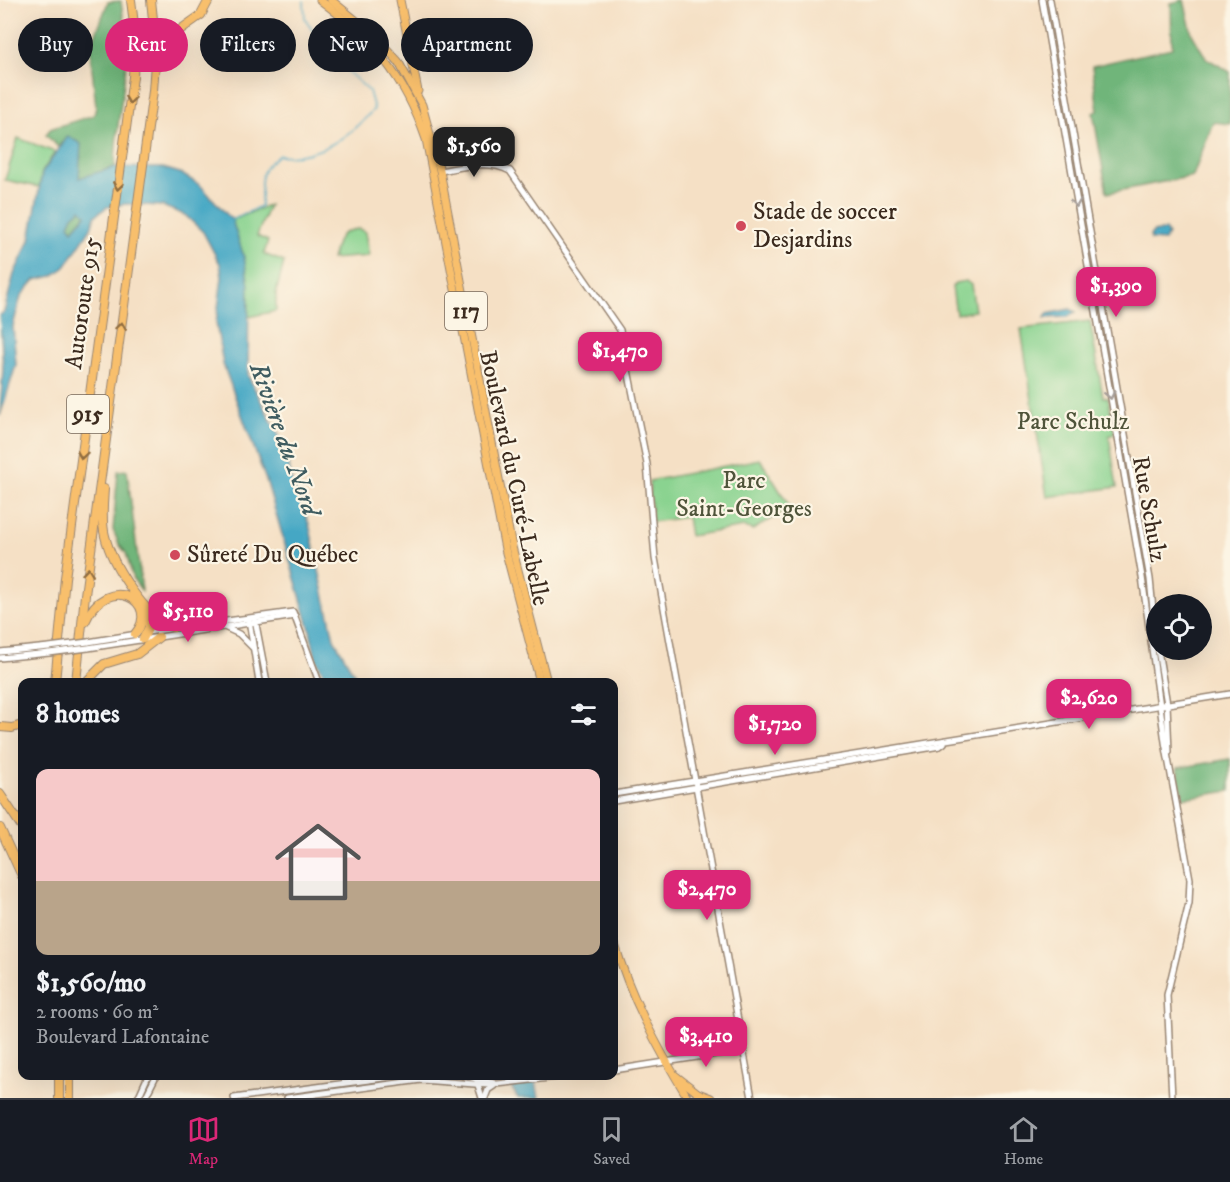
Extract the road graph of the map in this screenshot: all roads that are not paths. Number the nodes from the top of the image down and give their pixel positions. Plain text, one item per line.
1 (131, 0) edge
2 (151, 0) edge
3 (209, 0) edge
4 (320, 0) edge
5 (331, 0) edge
6 (400, 0) edge
7 (1042, 0) edge
8 (1050, 0) edge
9 (404, 18) edge
10 (1053, 21) junction
11 (1046, 22) junction
12 (401, 59) edge
13 (395, 64) junction
14 (416, 72) edge
15 (154, 73) junction
16 (422, 105) junction
17 (440, 171) junction
18 (455, 262) junction
19 (1107, 336) junction
20 (1100, 338) junction
21 (106, 439) junction
22 (1134, 485) junction
23 (1126, 487) junction
24 (1152, 594) edge
25 (148, 611) junction
26 (252, 620) junction
27 (224, 627) junction
28 (173, 628) junction
29 (81, 630) junction
30 (142, 635) junction
31 (159, 636) junction
32 (252, 647) junction
33 (49, 650) junction
34 (0, 652) edge
35 (0, 658) edge
36 (1160, 660) edge
37 (53, 678) edge
38 (76, 678) edge
39 (90, 678) edge
40 (258, 678) edge
41 (266, 678) edge
42 (318, 678) edge
43 (539, 678) edge
44 (546, 678) edge
45 (1230, 694) edge
46 (1167, 704) junction
47 (1160, 705) junction
48 (0, 727) edge
49 (18, 727) edge
50 (1169, 754) junction
51 (695, 784) junction
52 (0, 794) edge
53 (618, 794) edge
54 (618, 800) edge
55 (18, 821) edge
56 (0, 828) edge
57 (18, 867) edge
58 (618, 952) edge
59 (742, 1050) junction
60 (666, 1064) junction
61 (618, 1070) edge
62 (672, 1073) junction
63 (59, 1080) edge
64 (70, 1080) edge
65 (146, 1080) edge
66 (154, 1080) edge
67 (367, 1080) edge
68 (402, 1080) edge
69 (477, 1080) edge
70 (482, 1080) edge
71 (527, 1080) edge
72 (396, 1083) joint
73 (501, 1084) junction
74 (751, 1095) edge
75 (710, 1097) edge
76 (59, 1098) edge
77 (70, 1098) edge
78 (138, 1098) edge
79 (145, 1098) edge
80 (234, 1098) edge
81 (287, 1098) edge
82 (483, 1098) edge
83 (687, 1098) edge
84 (699, 1098) edge
85 (1172, 1098) edge

1 -> 37 highway, Autoroute 915 / 915
2 - 15 highway, Autoroute 915 / 915
3 - 15 highway
4 - 13 main road, Boulevard du Curé-Labelle / 117
5 - 13 main road, Boulevard du Curé-Labelle / 117
6 - 9 main road
7 - 11 street, Rue Schulz
8 - 10 street, Rue Schulz
10 - 11 street
10 - 19 street, Rue Schulz
11 -> 20 street, Rue Schulz
12 - 13 main road
13 - 16 main road, Boulevard du Curé-Labelle / 117
13 - 18 main road, Boulevard du Curé-Labelle / 117
14 - 16 main road
21 -> 15 highway, Autoroute 915 / 915
16 - 17 main road, Boulevard du Curé-Labelle / 117
17 - 18 main road, Boulevard du Curé-Labelle / 117
17 - 51 street
18 - 43 main road, Boulevard du Curé-Labelle / 117
18 - 44 main road, Boulevard du Curé-Labelle / 117
19 - 20 street
19 - 22 street, Rue Schulz
20 -> 23 street, Rue Schulz
21 - 25 highway
29 -> 21 highway, Autoroute 915 / 915
22 - 23 street
22 - 24 street, Rue Schulz
23 - 47 street, Rue Schulz
25 - 28 highway
25 - 30 highway
26 - 27 street
26 - 28 street
26 - 32 street
26 - 41 street
26 - 42 street
27 - 31 street
27 - 32 street
28 - 30 street
29 - 30 highway
29 - 38 highway, Autoroute 915 / 915
30 - 31 street
30 - 33 street, bridge
31 - 39 highway
32 - 40 street
33 - 34 street
33 - 35 street
36 - 46 street
45 - 46 street
46 - 47 street
46 - 50 street
47 - 50 street, Rue Schulz
47 - 51 street
48 - 49 highway
50 - 85 street
51 - 53 street
51 - 54 street
51 - 59 street
52 - 55 highway
56 - 57 highway
58 - 60 main road
59 - 60 street
59 - 74 street
60 - 61 street
60 - 62 main road
62 - 75 main road
62 - 83 main road
63 - 76 highway
64 - 77 highway
65 - 78 street
66 - 79 street
67 - 80 street
68 - 72 street
69 - 82 street
70 - 73 street
71 - 73 street
72 - 81 street
73 - 82 street
75 - 84 main road

